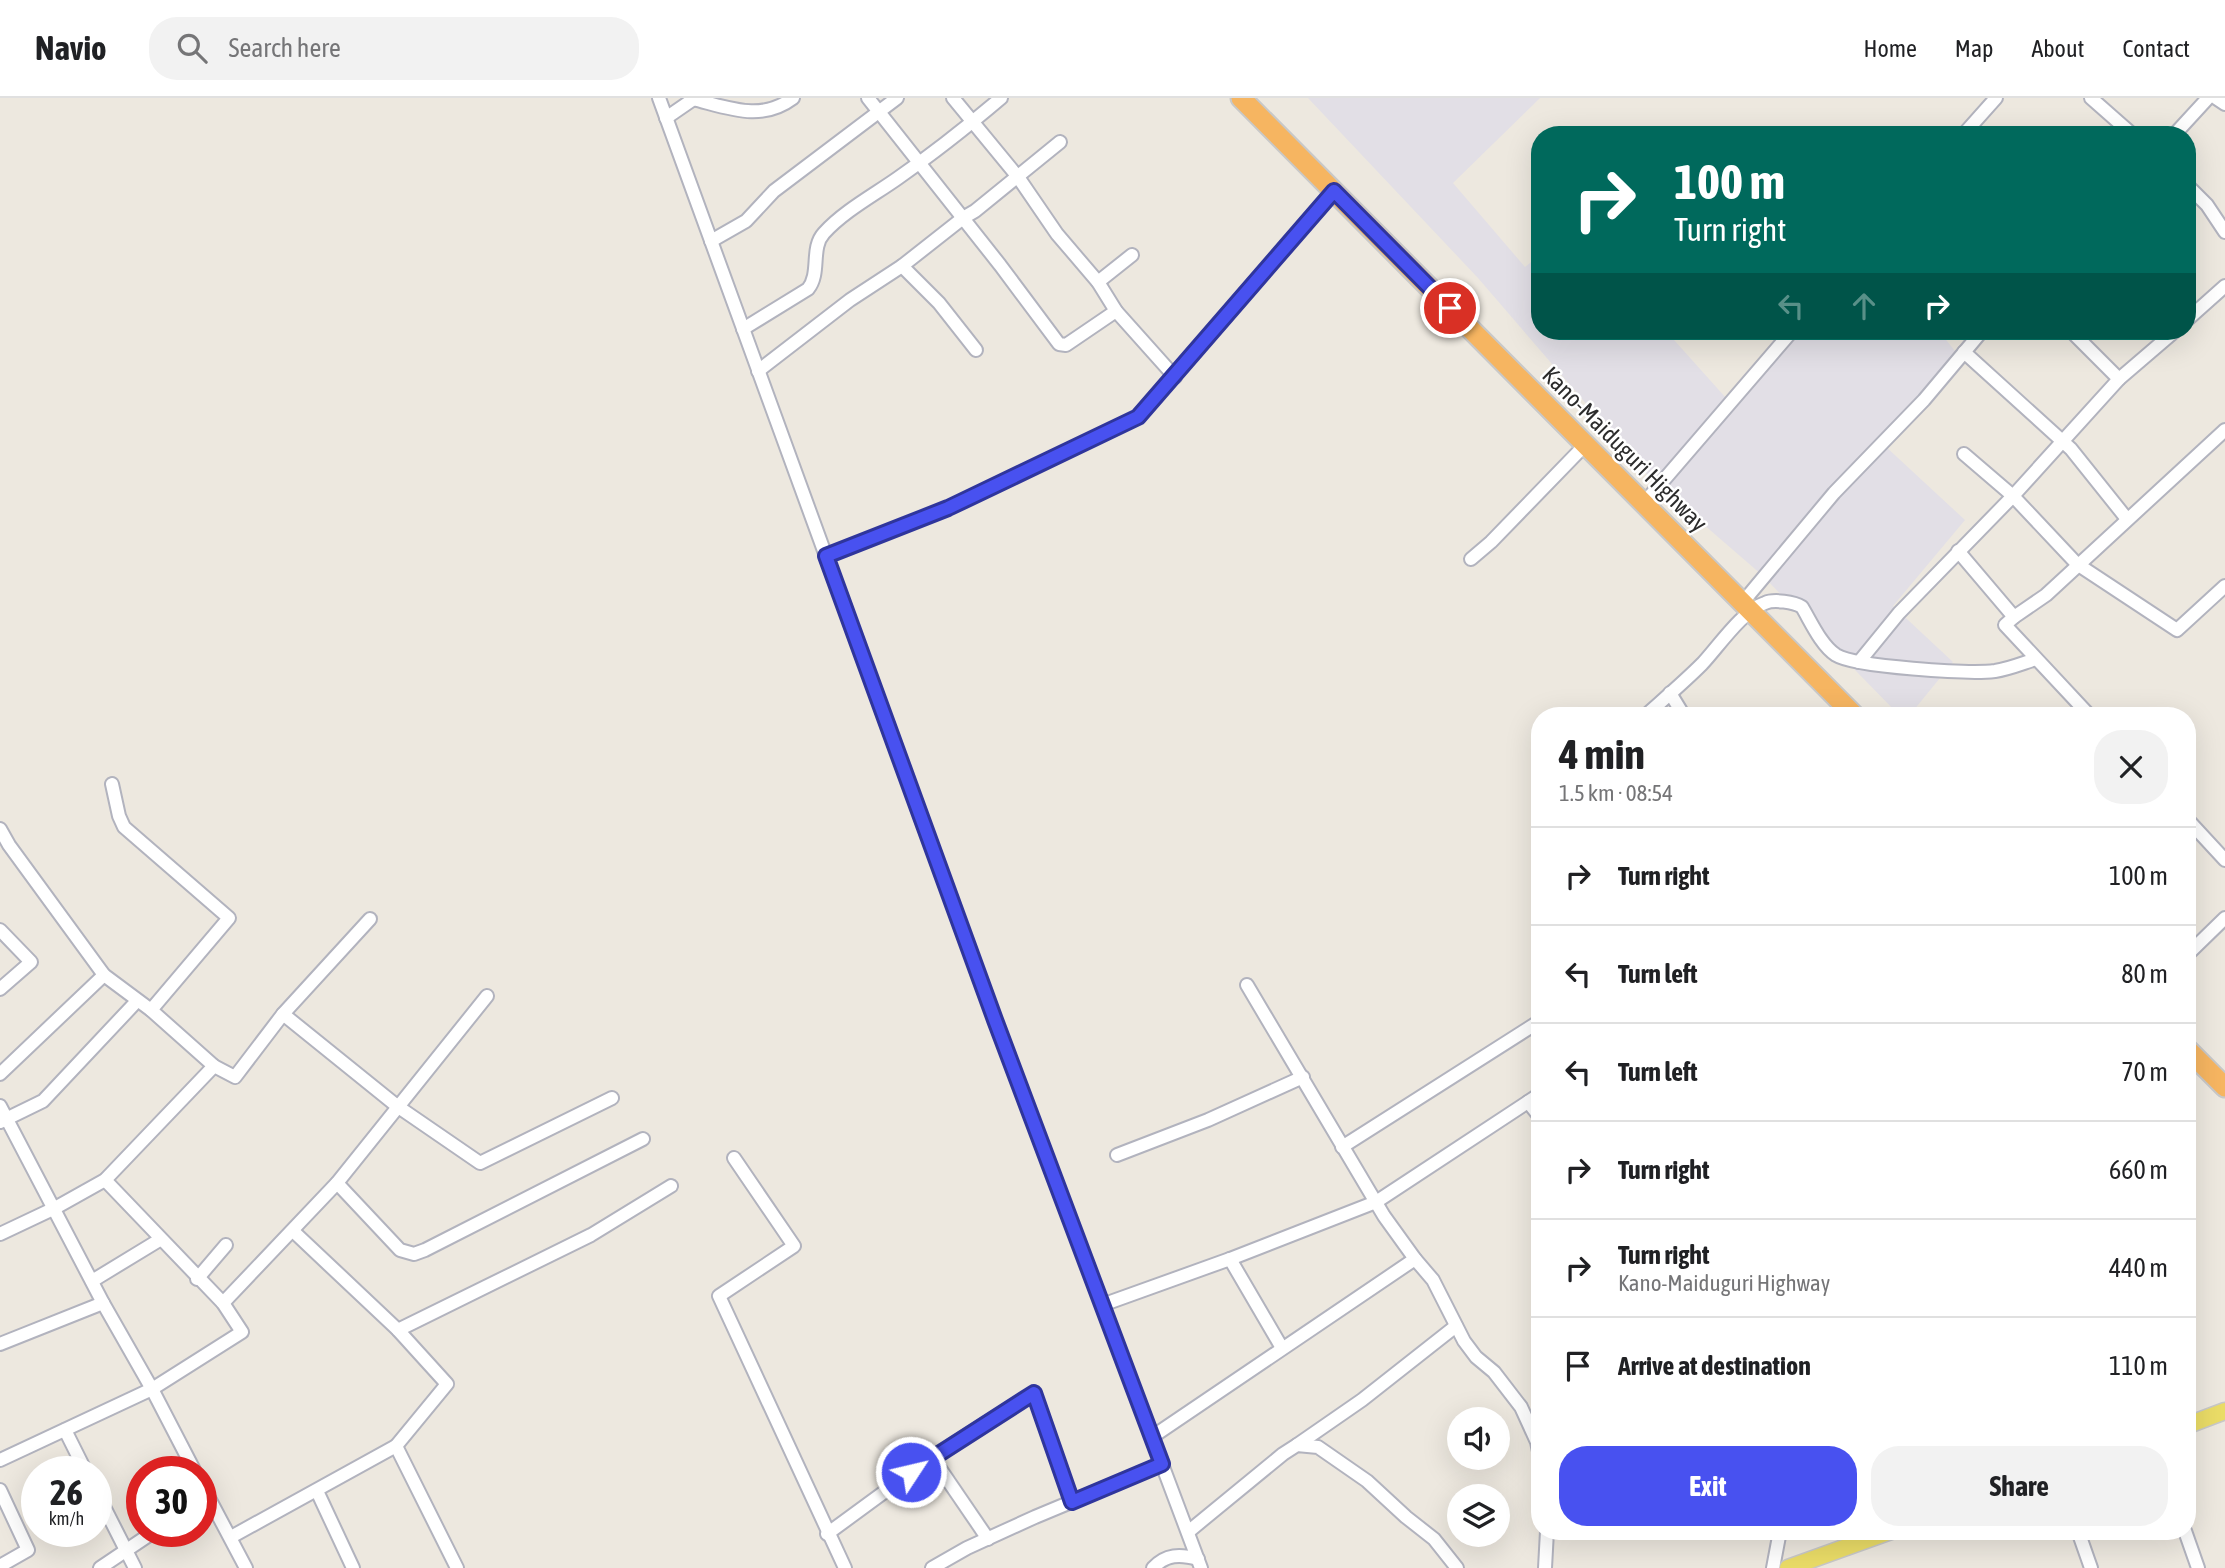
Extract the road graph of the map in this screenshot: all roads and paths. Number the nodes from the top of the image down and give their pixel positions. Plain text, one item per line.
1 (659, 98) edge
2 (793, 98) edge
3 (868, 98) edge
4 (897, 98) edge
5 (953, 98) edge
6 (1001, 98) edge
7 (1241, 98) edge
8 (1996, 98) edge
9 (2091, 98) edge
10 (2208, 98) edge
11 (2216, 98) edge
12 (694, 99) edge
13 (2225, 104) edge
14 (878, 112) junction
15 (666, 118) junction
16 (973, 122) junction
17 (1971, 126) edge
18 (2123, 126) edge
19 (2182, 126) edge
20 (1060, 142) dead end
21 (921, 162) junction
22 (1018, 177) junction
23 (1334, 191) junction
24 (2196, 194) edge
25 (963, 218) junction
26 (2225, 232) edge
27 (711, 241) junction
28 (1132, 255) dead end
29 (902, 266) junction
30 (1098, 282) junction
31 (2225, 286) edge
32 (2196, 309) edge
33 (1116, 311) junction
34 (743, 329) junction
35 (1784, 340) edge
36 (1974, 340) edge
37 (2080, 340) edge
38 (2164, 340) edge
39 (976, 350) dead end
40 (1964, 352) junction
41 (758, 371) junction
42 (1175, 377) junction
43 (2119, 379) junction
44 (2225, 430) edge
45 (2061, 441) junction
46 (1586, 444) junction
47 (1964, 454) dead end
48 (2012, 496) junction
49 (1644, 503) junction
50 (2127, 519) junction
51 (1958, 551) junction
52 (826, 556) junction
53 (1471, 559) dead end
54 (2077, 564) junction
55 (2225, 586) edge
56 (1747, 606) junction
57 (2014, 617) junction
58 (2036, 659) junction
59 (1859, 662) junction
60 (1670, 693) junction
61 (1655, 707) edge
62 (1679, 707) edge
63 (1847, 707) edge
64 (2081, 707) edge
65 (112, 784) dead end
66 (0, 829) edge
67 (2196, 829) edge
68 (4, 849) edge
69 (2225, 860) edge
70 (2225, 918) edge
71 (370, 919) dead end
72 (0, 930) edge
73 (2196, 946) edge
74 (104, 975) junction
75 (1247, 985) dead end
76 (0, 989) edge
77 (487, 996) dead end
78 (136, 1001) junction
79 (151, 1010) junction
80 (284, 1014) junction
81 (1531, 1027) edge
82 (2196, 1058) edge
83 (214, 1066) junction
84 (0, 1074) edge
85 (1303, 1077) junction
86 (2225, 1087) edge
87 (612, 1098) dead end
88 (1531, 1100) edge
89 (1528, 1102) junction
90 (397, 1106) junction
91 (1531, 1106) edge
92 (0, 1107) edge
93 (3, 1121) edge
94 (643, 1139) dead end
95 (1342, 1147) junction
96 (1116, 1155) dead end
97 (734, 1158) dead end
98 (105, 1181) junction
99 (337, 1183) junction
100 (671, 1186) dead end
101 (1376, 1202) junction
102 (55, 1208) junction
103 (293, 1231) junction
104 (0, 1234) edge
105 (161, 1239) junction
106 (226, 1245) dead end
107 (1230, 1259) junction
108 (1415, 1259) junction
109 (198, 1279) junction
110 (92, 1281) junction
111 (103, 1303) junction
112 (223, 1303) junction
113 (1102, 1305) junction
114 (1456, 1326) junction
115 (398, 1330) junction
116 (0, 1344) edge
117 (1282, 1349) junction
118 (152, 1389) junction
119 (2225, 1411) edge
120 (2196, 1418) edge
121 (65, 1430) junction
122 (1531, 1433) edge
123 (1152, 1437) junction
124 (1297, 1445) junction
125 (396, 1446) junction
126 (78, 1456) edge
127 (187, 1456) edge
128 (932, 1457) junction
129 (0, 1460) edge
130 (1162, 1464) junction
131 (0, 1490) edge
132 (317, 1491) junction
133 (1072, 1502) junction
134 (217, 1514) edge
135 (112, 1522) edge
136 (1188, 1532) junction
137 (827, 1534) junction
138 (231, 1537) junction
139 (988, 1539) junction
140 (1547, 1540) edge
141 (1778, 1540) edge
142 (1866, 1540) edge
143 (2081, 1540) edge
144 (2188, 1540) edge
145 (133, 1547) edge
146 (127, 1551) junction
147 (1200, 1564) edge
148 (0, 1566) edge
149 (100, 1568) edge
150 (135, 1568) edge
151 (246, 1568) edge
152 (353, 1568) edge
153 (457, 1568) edge
154 (845, 1568) edge
155 (932, 1568) edge
156 (1153, 1568) edge
157 (1457, 1568) edge
158 (1545, 1568) edge
159 (1773, 1568) edge
160 (1788, 1568) edge
161 (2091, 1568) edge
162 (2198, 1568) edge

1 - 15 street
2 - 12 street
3 - 14 street
4 - 14 street
5 - 16 street
6 - 16 street
7 - 23 highway, Kano-Maiduguri Highway
8 - 17 street
9 - 18 street
10 - 19 street
11 - 13 street
12 - 15 street
14 - 21 street
14 - 27 street
15 - 27 street
16 - 21 street
16 - 22 street
20 - 22 street
21 - 25 street
21 - 34 street
22 - 25 street
22 - 30 street
23 - 42 street
23 - 46 highway, Kano-Maiduguri Highway
24 - 26 street
25 - 29 street
25 - 33 street
27 - 34 street
28 - 30 street
29 - 39 street
29 - 41 street
30 - 33 street
31 - 32 street
33 - 42 street
34 - 41 street
35 - 49 street
36 - 40 street
37 - 43 street
38 - 43 street
40 - 45 street
40 - 56 street
41 - 52 street
42 - 52 street
43 - 45 street
44 - 50 street
45 - 48 street
45 - 50 street
46 - 49 highway, Kano-Maiduguri Highway
46 - 53 street
47 - 48 street
48 - 51 street
48 - 54 street
49 - 56 highway, Kano-Maiduguri Highway
50 - 54 street
51 - 57 street
51 - 59 street
52 - 113 street
54 - 55 street
54 - 57 street
56 - 59 street
56 - 60 street
56 - 63 highway, Kano-Maiduguri Highway
57 - 58 street
58 - 59 street
58 - 64 street
60 - 61 street
60 - 62 street
65 - 79 street
66 - 68 street
67 - 69 street
68 - 74 street
70 - 73 street
71 - 80 street
72 - 76 street
74 - 78 street
74 - 84 street
75 - 85 street
77 - 90 street
78 - 79 street
78 - 93 street
79 - 83 street
80 - 83 street
80 - 90 street
81 - 95 street
82 - 86 highway
83 - 98 street
85 - 95 street
85 - 96 street
87 - 90 street
88 - 89 street
89 - 91 street
89 - 101 street
90 - 99 street
92 - 93 street
93 - 102 street
94 - 99 street
95 - 101 street
97 - 137 street
98 - 102 street
98 - 105 street
99 - 103 street
100 - 115 street
101 - 107 street
101 - 108 street
102 - 104 street
102 - 110 street
103 - 112 street
103 - 115 street
105 - 109 street
105 - 110 street
106 - 109 street
107 - 113 street
107 - 117 street
108 - 114 street
108 - 117 street
109 - 112 street
110 - 111 street
111 - 116 street
111 - 118 street
112 - 118 street
113 - 123 street
114 - 122 street
114 - 124 street
115 - 125 street
117 - 123 street
118 - 121 street
118 - 127 street
119 - 120 main road
121 - 126 street
121 - 129 street
123 - 130 street
124 - 136 street
124 - 157 street
125 - 132 street
125 - 153 street
128 - 133 street
128 - 137 street
128 - 139 street
130 - 133 street
130 - 136 street
131 - 148 street
132 - 138 street
132 - 152 street
133 - 139 street
134 - 138 street
135 - 146 street
136 - 147 street
137 - 154 street
138 - 151 street
139 - 155 street
140 - 158 street
141 - 159 street
142 - 160 main road
143 - 161 street
144 - 162 street
145 - 146 street
146 - 149 street
146 - 150 street
147 - 156 street

